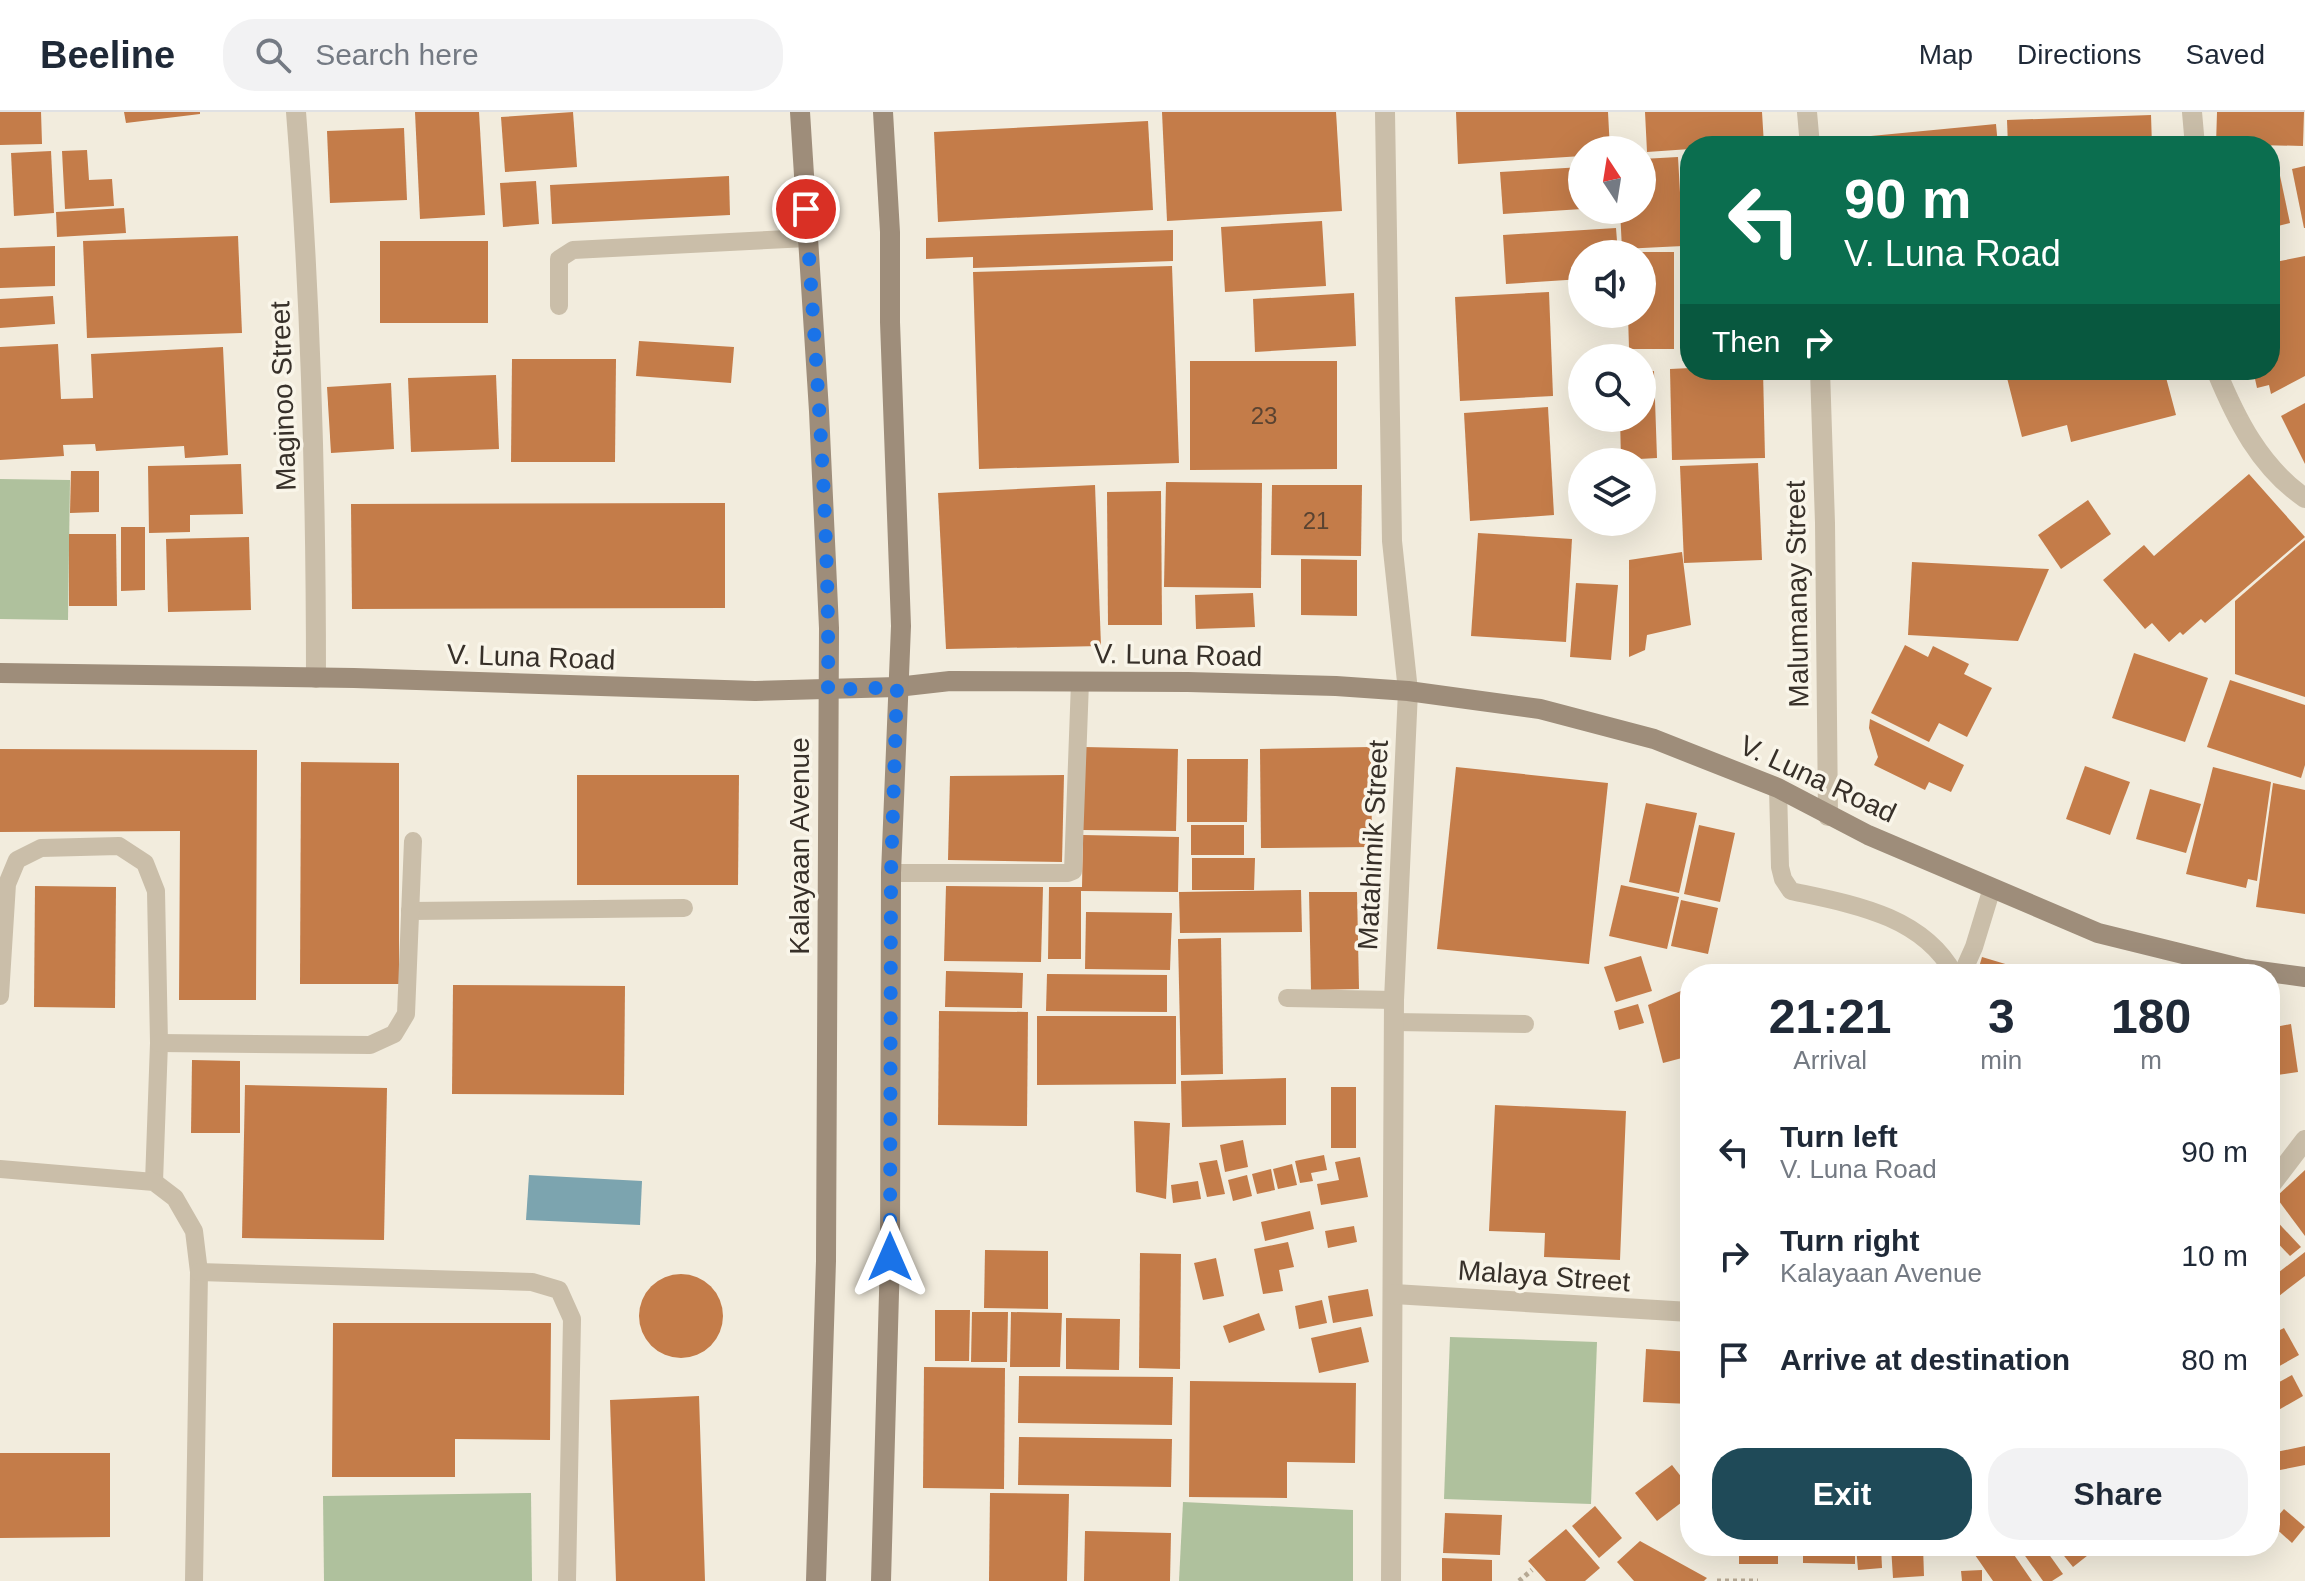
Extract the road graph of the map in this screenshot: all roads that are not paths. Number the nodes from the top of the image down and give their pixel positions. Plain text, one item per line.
1 (296, 112) edge
2 (800, 112) edge
3 (883, 112) edge
4 (1385, 112) edge
5 (1807, 112) edge
6 (2192, 112) edge
7 (1809, 136) edge
8 (2194, 136) edge
9 (808, 238) junction
10 (559, 306) dead end
11 (1820, 380) edge
12 (2220, 380) edge
13 (2305, 498) edge
14 (0, 673) edge
15 (316, 678) junction
16 (1080, 682) junction
17 (897, 687) junction
18 (828, 690) junction
19 (1408, 691) junction
20 (1778, 788) junction
21 (1828, 816) junction
22 (413, 841) dead end
23 (891, 873) junction
24 (1992, 888) junction
25 (684, 908) dead end
26 (410, 911) junction
27 (1946, 964) edge
28 (1966, 964) edge
29 (2224, 964) edge
30 (2280, 974) edge
31 (2305, 977) edge
32 (0, 996) edge
33 (1287, 998) dead end
34 (1394, 1000) junction
35 (1394, 1022) junction
36 (1525, 1024) dead end
37 (159, 1043) junction
38 (2305, 1140) edge
39 (0, 1169) edge
40 (2280, 1173) edge
41 (154, 1182) junction
42 (199, 1272) junction
43 (1394, 1294) junction
44 (1680, 1311) edge
45 (194, 1581) edge
46 (567, 1581) edge
47 (816, 1581) edge
48 (881, 1581) edge
49 (1391, 1581) edge

1 - 15 street, Maginoo Street
2 - 9 main road, Kalayaan Avenue
3 - 17 main road
4 - 19 street, Matahimik Street
5 - 7 street
6 - 8 street
9 - 10 lane
9 - 18 main road, Kalayaan Avenue
11 - 21 street, Malumanay Street
12 - 13 street
14 - 15 main road, V. Luna Road
15 - 18 main road, V. Luna Road
16 - 17 main road, V. Luna Road
16 - 19 main road, V. Luna Road
16 - 23 lane
17 - 18 main road, V. Luna Road
17 - 23 main road
18 - 47 main road, Kalayaan Avenue
19 - 20 main road, V. Luna Road
19 - 34 street, Matahimik Street
20 - 21 main road, V. Luna Road
20 - 27 lane
21 - 24 main road, V. Luna Road
22 - 26 lane
23 - 48 main road
24 - 28 lane
24 - 29 main road, V. Luna Road
25 - 26 lane
26 - 37 lane
30 - 31 main road, V. Luna Road
32 - 37 lane
33 - 34 lane
34 - 35 street, Matahimik Street
35 - 36 lane
35 - 43 street, Matahimik Street
37 - 41 lane
38 - 40 street
39 - 41 lane
41 - 42 lane
42 - 45 lane
42 - 46 lane
43 - 44 street, Malaya Street
43 - 49 street, Matahimik Street

